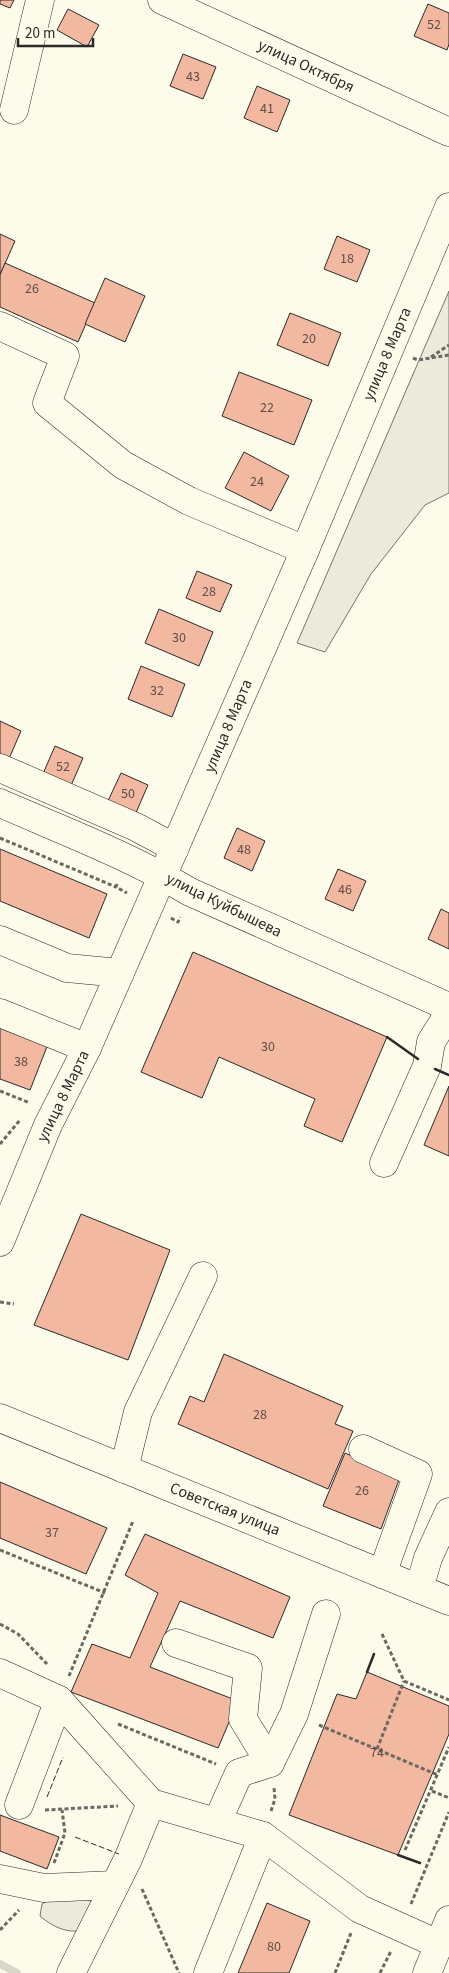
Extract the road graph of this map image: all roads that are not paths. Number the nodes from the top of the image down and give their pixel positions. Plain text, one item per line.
1 (40, 0) edge
2 (162, 0) edge
3 (14, 110) dead end
4 (449, 132) edge
5 (449, 207) edge
6 (0, 326) edge
7 (305, 550) junction
8 (0, 768) edge
9 (0, 803) edge
10 (175, 848) junction
11 (163, 876) junction
12 (0, 940) edge
13 (120, 973) junction
14 (449, 1007) edge
15 (0, 1013) edge
16 (449, 1013) edge
17 (87, 1048) junction
18 (384, 1163) dead end
19 (2, 1228) edge
20 (203, 1276) dead end
21 (0, 1418) edge
22 (363, 1449) dead end
23 (124, 1469) junction
24 (449, 1512) edge
25 (382, 1574) junction
26 (419, 1589) junction
27 (449, 1602) edge
28 (326, 1614) dead end
29 (176, 1643) dead end
30 (0, 1674) edge
31 (59, 1700) junction
32 (270, 1763) junction
33 (151, 1803) junction
34 (19, 1805) road end
35 (218, 1822) junction
36 (263, 1836) junction
37 (0, 1879) edge
38 (115, 1885) junction
39 (444, 1932) edge
40 (71, 1973) edge
41 (208, 1973) edge
42 (427, 1973) edge

1 - 3 street
2 - 4 street, улица Октября
5 - 7 street, улица 8 Марта
6 - 7 street
7 - 10 street, улица 8 Марта
8 - 10 street
9 - 11 street, улица Куйбышева
10 - 11 street, улица 8 Марта
11 - 13 street, улица 8 Марта
11 - 14 street, улица Куйбышева
12 - 13 street
13 - 17 street, улица 8 Марта
15 - 17 street
16 - 18 street
17 - 19 street, улица 8 Марта
20 - 23 street
21 - 23 street, Советская улица
22 - 25 street
23 - 25 street, Советская улица
24 - 26 street
25 - 26 street, Советская улица
26 - 27 street, Советская улица
28 - 32 street
29 - 32 street
30 - 31 street
31 - 33 street
31 - 34 street
32 - 35 street
33 - 35 street
33 - 38 street
35 - 36 street
36 - 39 street
36 - 41 street
37 - 38 street
38 - 40 street
39 - 42 street

